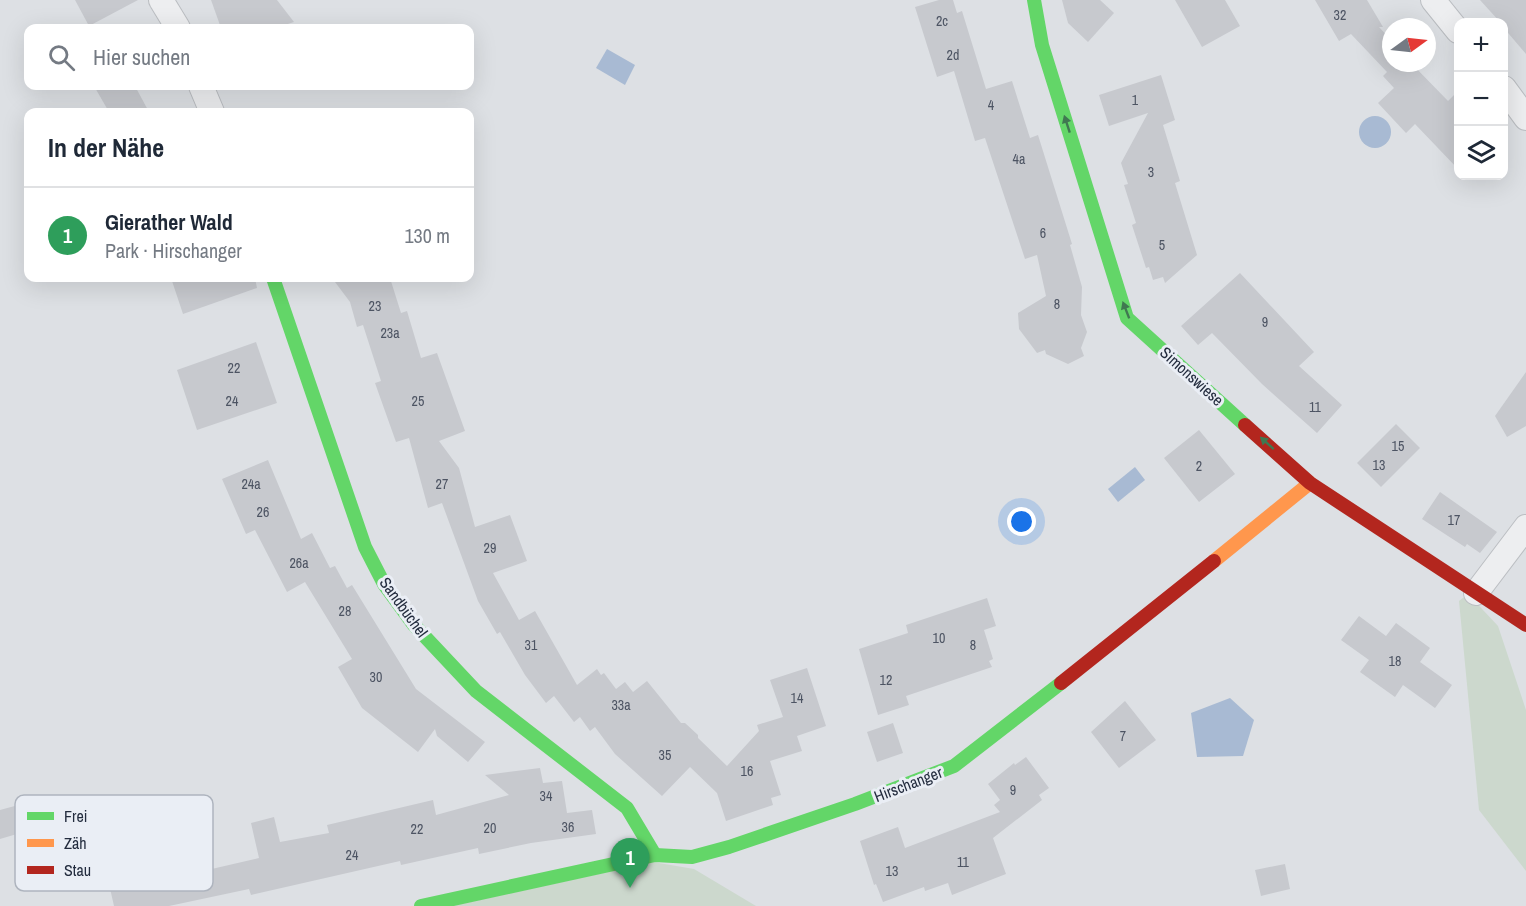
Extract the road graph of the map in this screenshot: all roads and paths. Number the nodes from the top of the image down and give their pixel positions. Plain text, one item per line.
1 (161, 0) edge
2 (1034, 0) edge
3 (1433, 0) edge
4 (176, 24) edge
5 (1454, 26) edge
6 (203, 90) edge
7 (1508, 95) edge
8 (210, 108) edge
9 (1526, 118) edge
10 (274, 282) edge
11 (1310, 483) junction
12 (1526, 526) edge
13 (1476, 593) junction
14 (1526, 625) edge
15 (655, 855) junction
16 (421, 906) edge

1 - 4 street
11 -> 2 street, Simonswiese
3 - 5 street
6 - 8 street
7 - 9 street
10 - 15 street, Sandbüchel
11 - 13 street, Simonswiese
11 - 15 street, Hirschanger
12 - 13 street
13 - 14 street, Simonswiese
15 - 16 street, Hirschanger

